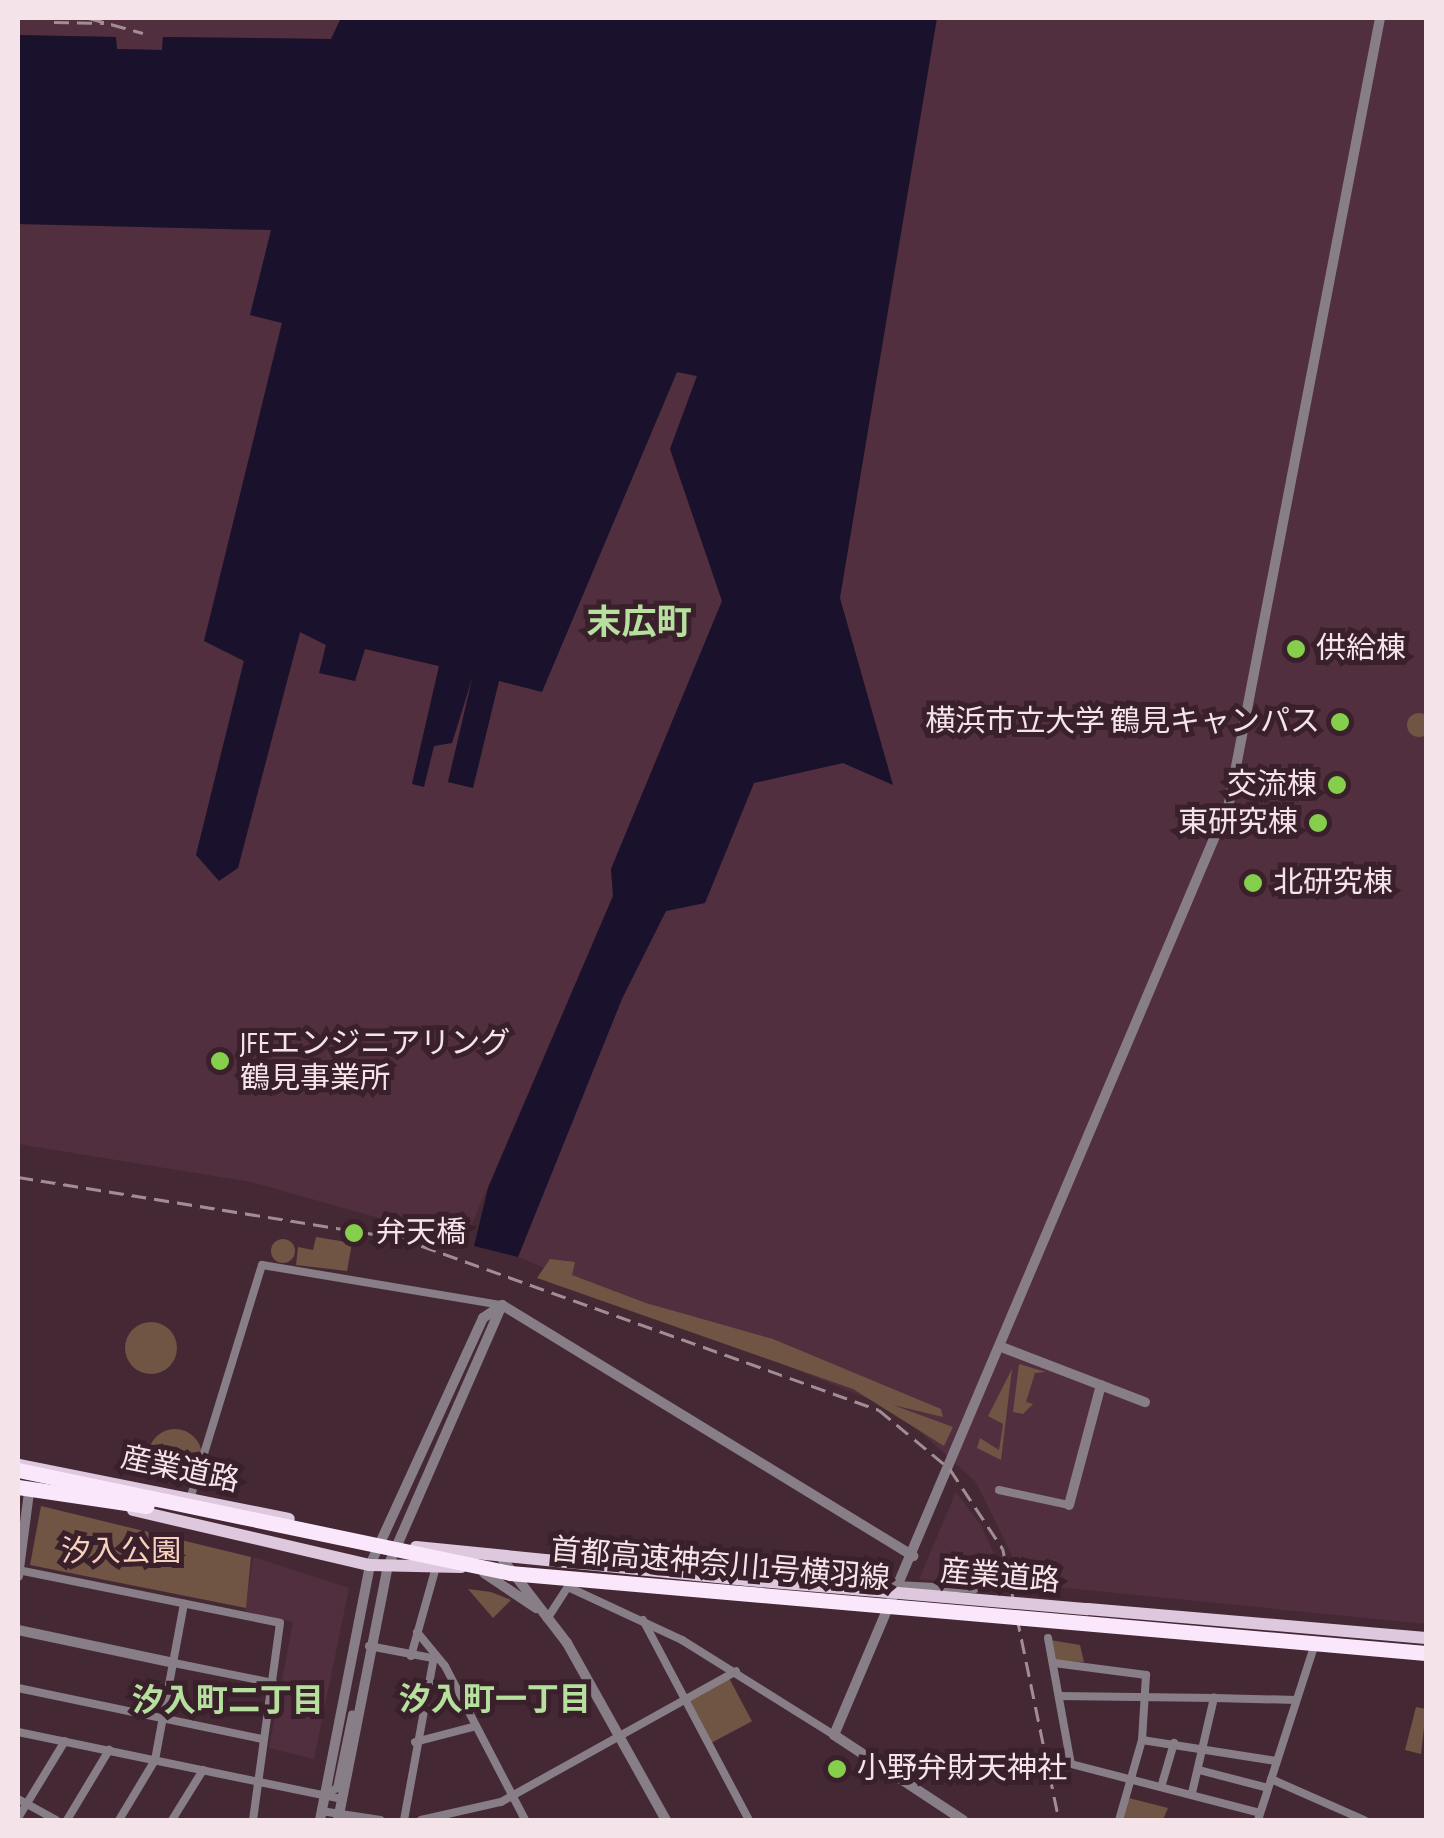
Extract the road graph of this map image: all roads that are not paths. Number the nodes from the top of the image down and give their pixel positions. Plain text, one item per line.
1 (1380, 18) edge
2 (502, 1305) junction
3 (1004, 1348) junction
4 (1101, 1385) junction
5 (1145, 1402) dead end
6 (18, 1468) edge
7 (999, 1490) dead end
8 (21, 1491) edge
9 (191, 1496) junction
10 (1068, 1505) joint
11 (183, 1522) junction
12 (21, 1524) edge
13 (20, 1540) edge
14 (391, 1544) junction
15 (499, 1556) junction
16 (913, 1556) junction
17 (576, 1564) junction
18 (370, 1565) junction
19 (388, 1566) junction
20 (436, 1567) junction
21 (472, 1568) junction
22 (516, 1568) junction
23 (18, 1572) edge
24 (746, 1580) junction
25 (901, 1582) junction
26 (568, 1587) junction
27 (975, 1589) dead end
28 (184, 1604) junction
29 (548, 1619) junction
30 (643, 1620) junction
31 (18, 1630) edge
32 (1320, 1630) junction
33 (417, 1632) junction
34 (1048, 1638) dead end
35 (1426, 1638) edge
36 (369, 1646) junction
37 (1426, 1653) edge
38 (410, 1656) junction
39 (436, 1660) junction
40 (174, 1663) junction
41 (1054, 1663) junction
42 (1426, 1663) edge
43 (736, 1671) junction
44 (273, 1682) junction
45 (18, 1688) edge
46 (1146, 1692) junction
47 (1059, 1696) junction
48 (1214, 1698) junction
49 (1296, 1700) junction
50 (683, 1702) junction
51 (352, 1715) junction
52 (164, 1718) junction
53 (473, 1726) junction
54 (18, 1732) edge
55 (834, 1735) junction
56 (620, 1737) junction
57 (263, 1739) junction
58 (1142, 1740) junction
59 (65, 1741) junction
60 (415, 1742) junction
61 (1174, 1743) junction
62 (1206, 1746) junction
63 (110, 1750) junction
64 (156, 1760) junction
65 (1276, 1762) junction
66 (203, 1770) junction
67 (1199, 1770) junction
68 (1126, 1775) junction
69 (258, 1782) junction
70 (1270, 1783) junction
71 (1162, 1784) junction
72 (1192, 1793) junction
73 (324, 1795) junction
74 (508, 1798) junction
75 (341, 1799) junction
76 (22, 1801) edge
77 (476, 1808) junction
78 (322, 1817) edge
79 (338, 1817) edge
80 (1259, 1817) edge
81 (18, 1818) edge
82 (443, 1818) edge
83 (56, 1820) edge
84 (67, 1820) edge
85 (120, 1820) edge
86 (173, 1820) edge
87 (253, 1820) edge
88 (380, 1820) edge
89 (404, 1820) edge
90 (421, 1820) edge
91 (480, 1820) edge
92 (524, 1820) edge
93 (666, 1820) edge
94 (748, 1820) edge
95 (963, 1820) edge
96 (1119, 1820) edge
97 (1364, 1820) edge

1 - 3 street
2 - 9 street
2 - 14 street
2 - 16 street
3 - 4 street
3 - 16 street
4 - 5 street
4 - 10 street
6 - 9 main road, 産業道路
6 - 37 highway, 首都高速神奈川1号横羽線, bridge
7 - 10 street
8 - 11 main road, 産業道路
8 - 12 street
8 - 42 highway, 首都高速神奈川1号横羽線, bridge
9 - 11 street
9 - 14 main road, 産業道路
11 - 18 main road, 産業道路
12 - 13 street
13 - 23 street
14 - 15 main road, 産業道路
14 - 18 street
14 - 19 street
15 - 17 main road, 産業道路
15 - 22 street
16 - 25 street
17 - 22 main road, 産業道路
17 - 24 main road, 産業道路
17 - 26 street
18 - 19 main road, 産業道路
18 - 73 street
19 - 20 main road, 産業道路
19 - 36 street
20 - 21 main road, 産業道路
20 - 33 street
21 - 22 main road, 産業道路
21 - 29 street
22 - 29 street
23 - 28 street
24 - 25 street
24 - 32 main road, 産業道路, bridge
25 - 27 street
25 - 55 street
26 - 29 street
26 - 30 street
28 - 40 street
28 - 44 street
29 - 56 street
30 - 43 street
30 - 50 street
31 - 40 street
32 - 35 main road, 産業道路
32 - 49 street
33 - 38 street
33 - 39 street
34 - 41 street
36 - 38 street
36 - 51 street
38 - 39 street
39 - 53 street
39 - 60 street
40 - 44 street
40 - 52 street
41 - 46 street
41 - 47 street
43 - 50 street
43 - 55 street
44 - 57 street
45 - 52 street
46 - 47 street
46 - 48 street
46 - 58 street
47 - 68 street
48 - 49 street
48 - 62 street
49 - 65 street
50 - 56 street
50 - 94 street
51 - 73 street
51 - 75 street
52 - 57 street
52 - 64 street
53 - 60 street
53 - 74 street
54 - 59 street
55 - 95 street
56 - 74 street
56 - 93 street
57 - 69 street
58 - 61 street
58 - 68 street
59 - 63 street
59 - 76 street
60 - 89 street
61 - 62 street
61 - 71 street
62 - 65 street
62 - 67 street
63 - 64 street
63 - 84 street
64 - 66 street
64 - 85 street
65 - 70 street
66 - 69 street
66 - 86 street
67 - 70 street
67 - 72 street
68 - 71 street
68 - 96 street
69 - 73 street
69 - 87 street
70 - 80 street
70 - 97 street
71 - 72 street
72 - 80 street
73 - 75 street
73 - 78 street
74 - 77 street
74 - 92 street
75 - 79 street
76 - 81 street
76 - 83 street
77 - 82 street
77 - 91 street
78 - 79 street
79 - 88 street
82 - 90 street

